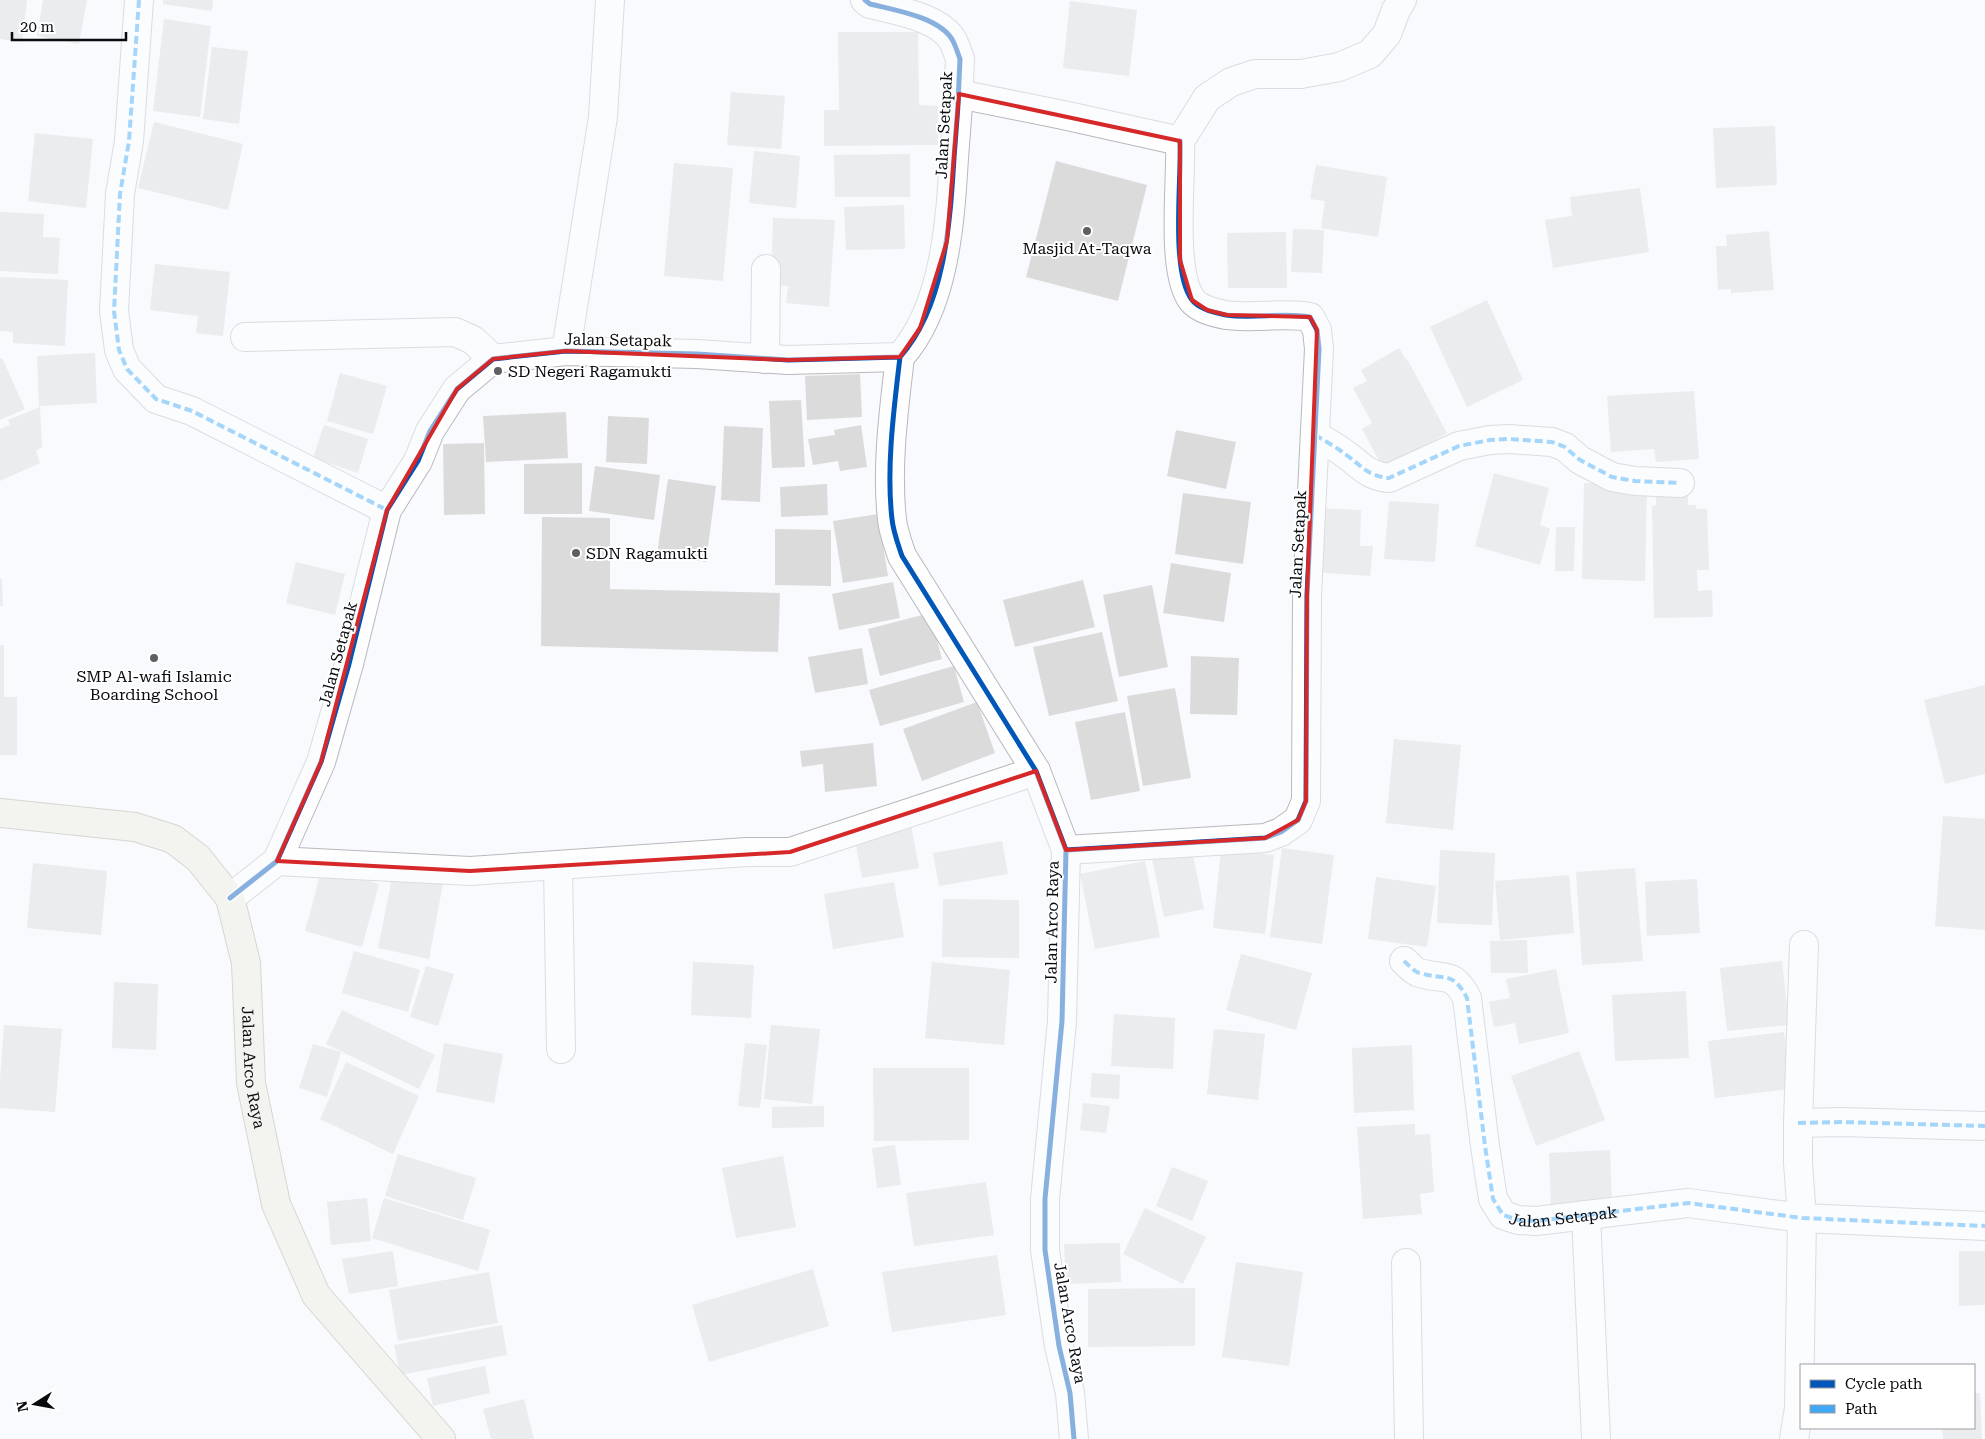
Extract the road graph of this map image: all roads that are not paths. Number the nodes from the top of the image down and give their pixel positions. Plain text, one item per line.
1 (139, 0) edge
2 (610, 0) edge
3 (866, 0) edge
4 (1402, 0) edge
5 (959, 94) junction
6 (1180, 141) junction
7 (766, 269) dead end
8 (245, 337) dead end
9 (566, 351) junction
10 (900, 357) junction
11 (493, 358) junction
12 (765, 359) junction
13 (1315, 435) junction
14 (1680, 483) dead end
15 (387, 510) junction
16 (1036, 771) junction
17 (0, 813) edge
18 (1066, 850) junction
19 (277, 861) junction
20 (558, 866) junction
21 (230, 898) junction
22 (1804, 945) dead end
23 (1404, 961) dead end
24 (561, 1050) dead end
25 (1798, 1123) junction
26 (1985, 1126) edge
27 (1586, 1215) junction
28 (1802, 1218) junction
29 (1985, 1226) edge
30 (1406, 1263) dead end
31 (441, 1439) edge
32 (1074, 1439) edge
33 (1409, 1439) edge
34 (1596, 1439) edge
35 (1794, 1439) edge

1 - 15 street
2 - 9 street
3 - 5 street, Jalan Setapak
4 - 6 street
5 - 6 street
5 - 10 street, Jalan Setapak
6 - 13 street, Jalan Setapak
7 - 12 street
8 - 11 street
9 - 11 street, Jalan Setapak
9 - 12 street, Jalan Setapak
10 - 12 street, Jalan Setapak
10 - 16 street, Jalan Arco Raya
11 - 15 street, Jalan Setapak
13 - 14 street
13 - 18 street, Jalan Setapak
15 - 19 street, Jalan Setapak
16 - 18 street, Jalan Arco Raya
16 - 20 street
17 - 21 main road, Jalan Arco Raya
18 - 32 street, Jalan Arco Raya
19 - 20 street
19 - 21 street, Jalan Setapak
20 - 24 street
21 - 31 main road, Jalan Arco Raya
22 - 25 street
23 - 27 street, Jalan Setapak
25 - 26 street
25 - 28 street
27 - 28 street, Jalan Setapak
27 - 34 street
28 - 29 street, Jalan Setapak
28 - 35 street
30 - 33 street

